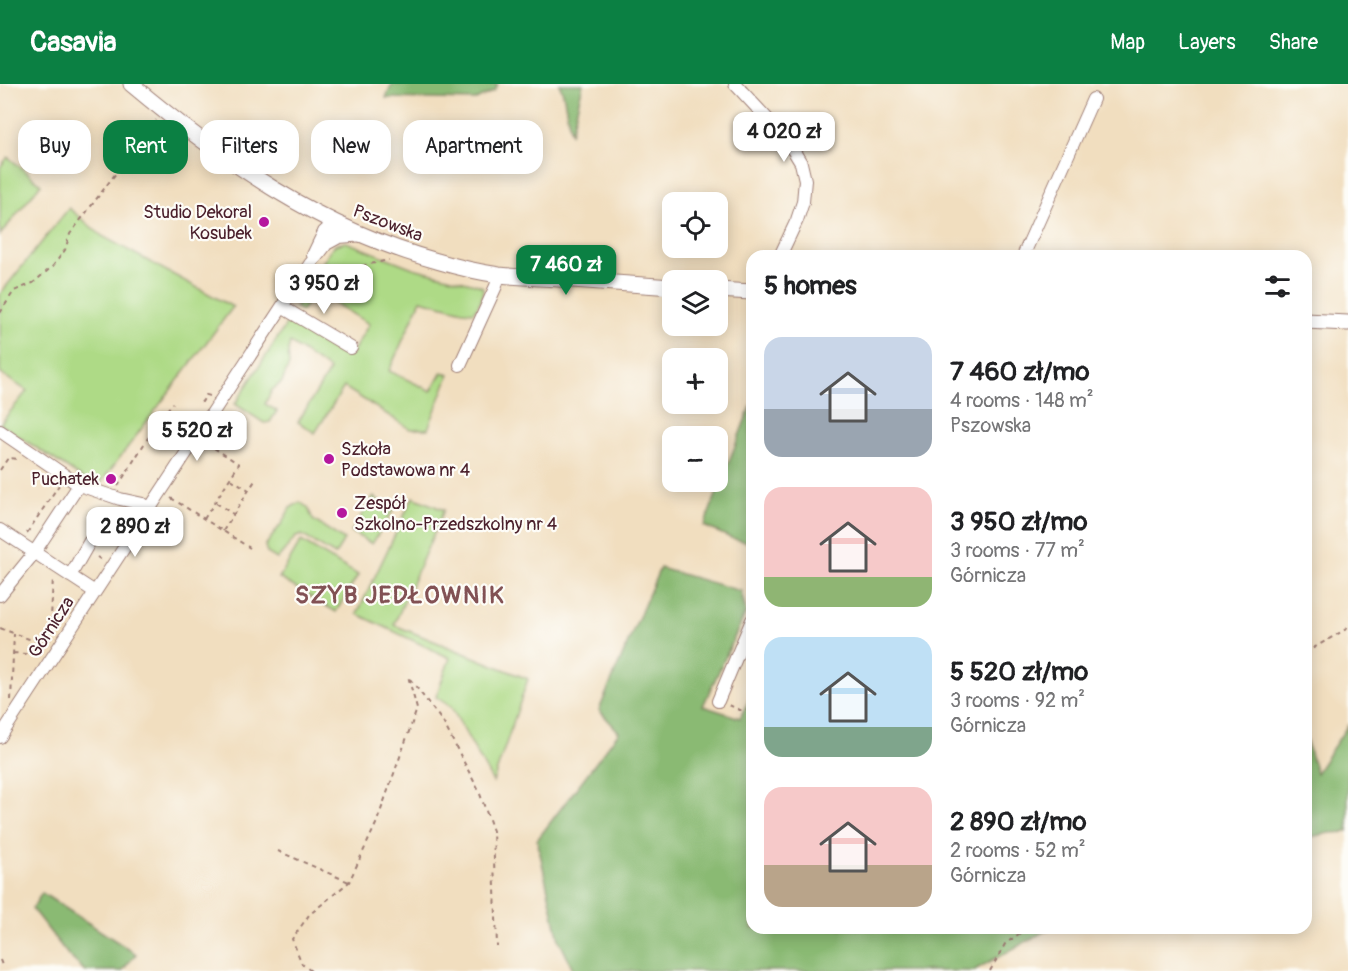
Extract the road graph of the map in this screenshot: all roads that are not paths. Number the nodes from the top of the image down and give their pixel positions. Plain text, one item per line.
1 (132, 84) edge
2 (735, 84) edge
3 (1093, 99) dead end
4 (312, 211) junction
5 (335, 222) junction
6 (364, 236) junction
7 (324, 240) junction
8 (783, 250) edge
9 (1026, 250) edge
10 (499, 275) junction
11 (662, 286) edge
12 (728, 291) edge
13 (746, 292) edge
14 (282, 307) junction
15 (1312, 321) edge
16 (1348, 323) edge
17 (351, 348) dead end
18 (460, 365) dead end
19 (0, 431) edge
20 (79, 485) junction
21 (149, 508) junction
22 (0, 530) edge
23 (90, 541) dead end
24 (34, 553) junction
25 (70, 576) junction
26 (95, 592) junction
27 (0, 596) edge
28 (746, 634) edge
29 (718, 701) road end
30 (0, 737) edge

1 - 4 main road, Pszowska
2 - 8 street
3 - 9 street
4 - 5 main road, Pszowska
4 - 7 street
5 - 6 main road, Pszowska
5 - 7 street, Górnicza
6 - 7 street
6 - 10 main road, Pszowska
7 - 14 street, Górnicza
10 - 11 main road, Pszowska
10 - 18 street
12 - 13 main road
14 - 17 street
14 - 21 street, Górnicza
15 - 16 main road
19 - 20 street
20 - 21 street
20 - 24 street
21 - 26 street, Górnicza
22 - 24 street
23 - 25 street
24 - 25 street
24 - 27 street
25 - 26 street
26 - 30 street, Górnicza
28 - 29 street

